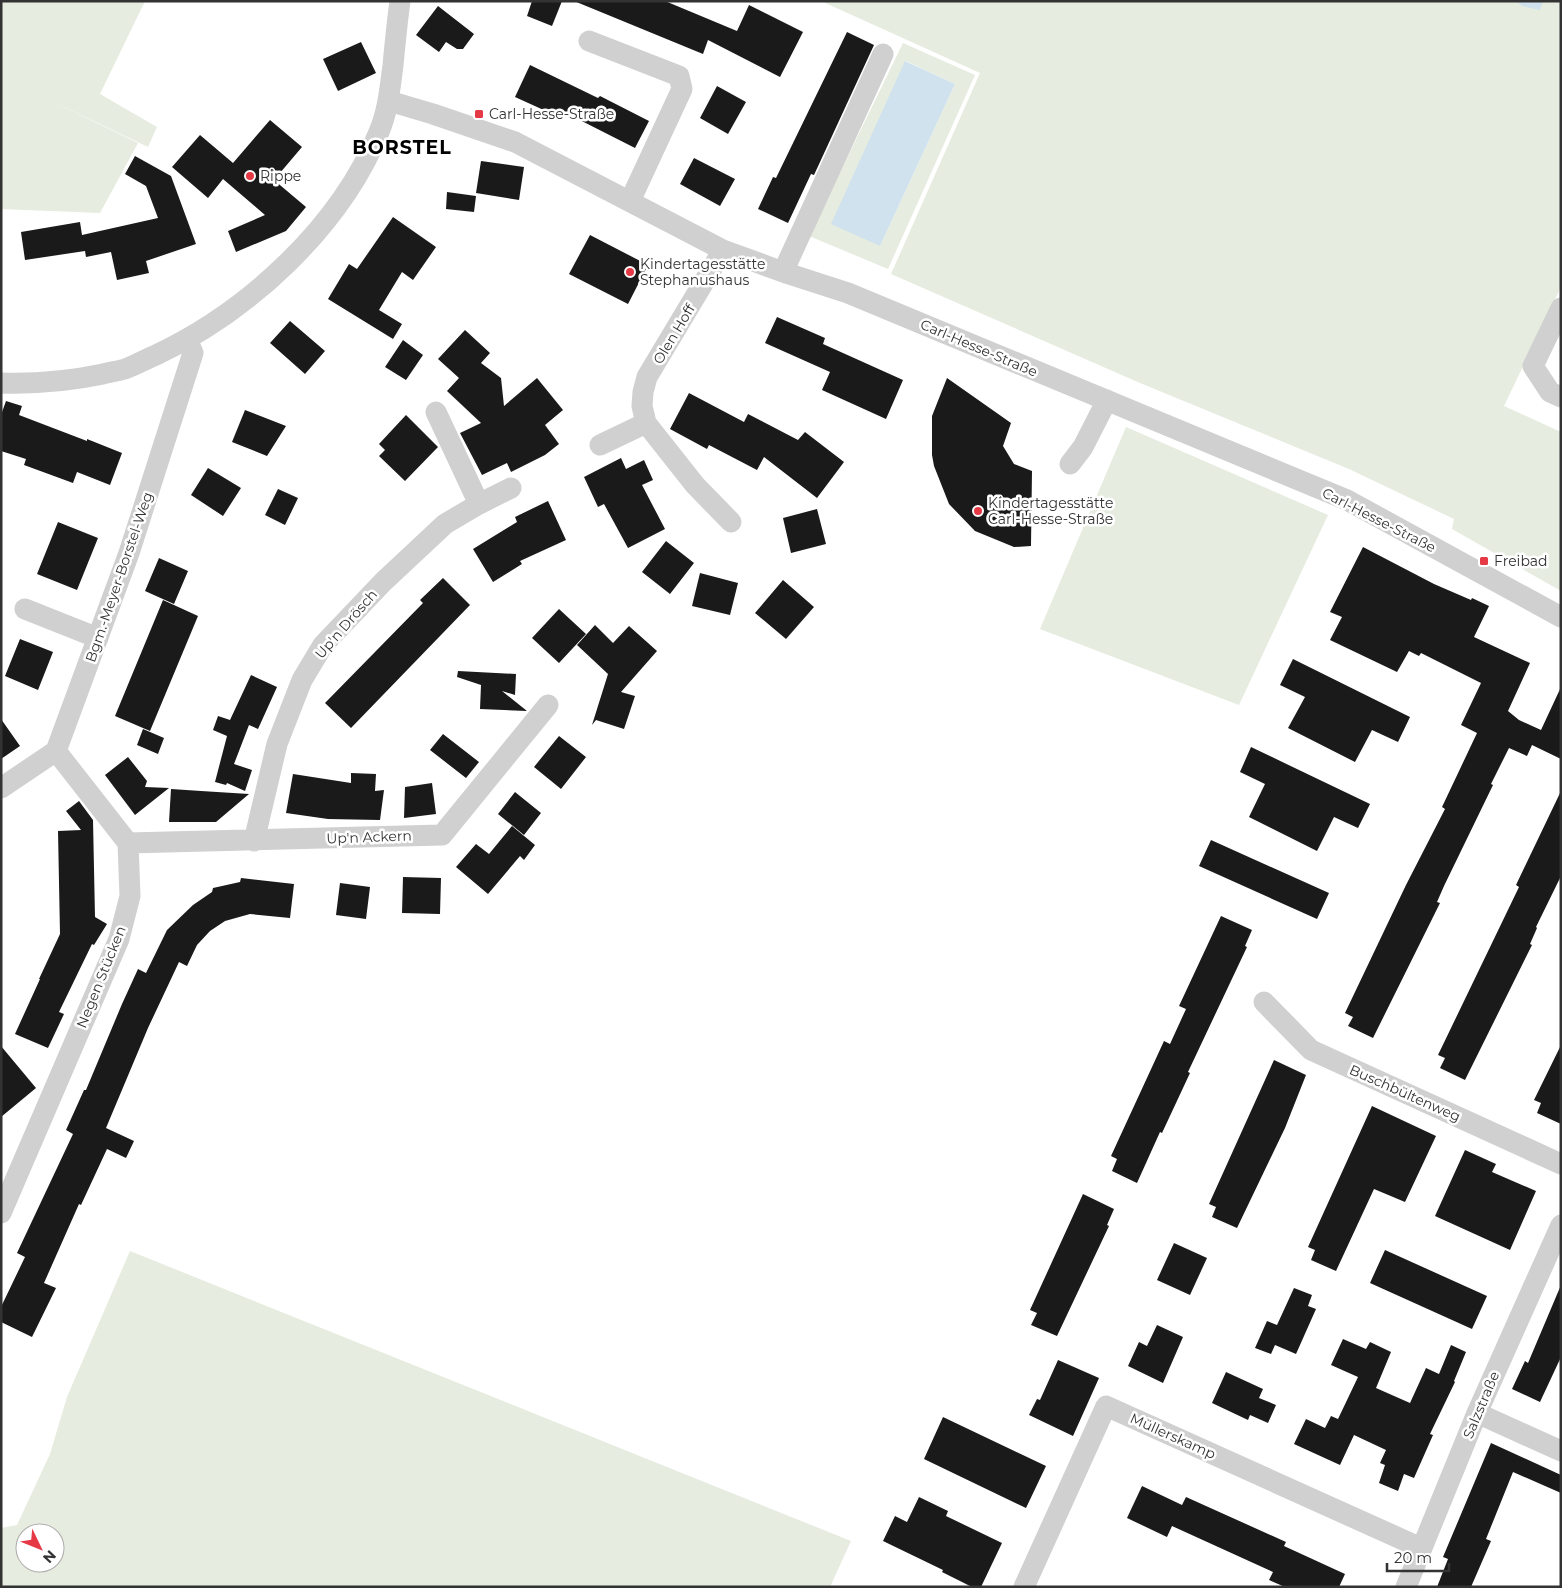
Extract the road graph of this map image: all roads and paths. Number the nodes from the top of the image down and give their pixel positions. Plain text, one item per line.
1 (400, 1) edge
2 (589, 41) dead end
3 (883, 54) dead end
4 (389, 102) junction
5 (630, 201) junction
6 (723, 250) junction
7 (782, 272) junction
8 (1561, 308) edge
9 (187, 339) junction
10 (1, 383) edge
11 (1561, 397) edge
12 (1107, 400) junction
13 (436, 412) dead end
14 (646, 423) junction
15 (600, 445) dead end
16 (1070, 464) dead end
17 (511, 488) dead end
18 (479, 504) junction
19 (731, 522) dead end
20 (25, 609) dead end
21 (1561, 617) edge
22 (98, 638) junction
23 (548, 705) dead end
24 (56, 750) junction
25 (1, 788) edge
26 (254, 841) junction
27 (128, 843) junction
28 (1264, 1002) dead end
29 (1561, 1164) edge
30 (1, 1213) edge
31 (1561, 1225) edge
32 (1476, 1414) junction
33 (1561, 1451) edge
34 (1421, 1548) junction
35 (1024, 1587) edge
36 (1406, 1587) edge

1 - 4 street
2 - 5 street
3 - 7 street
4 - 5 street, Carl-Hesse-Straße
4 - 9 street
5 - 6 street, Carl-Hesse-Straße
6 - 7 street, Carl-Hesse-Straße
6 - 14 street, Olen Hoff
7 - 12 street, Carl-Hesse-Straße
8 - 11 street
9 - 10 street
9 - 22 street, Bgm.-Meyer-Borstel-Weg
12 - 16 street
12 - 21 street, Carl-Hesse-Straße
13 - 18 street
14 - 15 street
14 - 19 street
17 - 18 street, Up'n Drösch
18 - 26 street, Up'n Drösch
20 - 22 street
22 - 24 street, Bgm.-Meyer-Borstel-Weg
23 - 26 street, Up'n Ackern
24 - 25 street
24 - 27 street
26 - 27 street, Up'n Ackern
27 - 30 street, Negen Stücken
28 - 29 street, Buschbültenweg
31 - 32 street, Salzstraße
32 - 33 street
32 - 34 street, Salzstraße
34 - 35 street, Müllerskamp
34 - 36 street, Salzstraße

